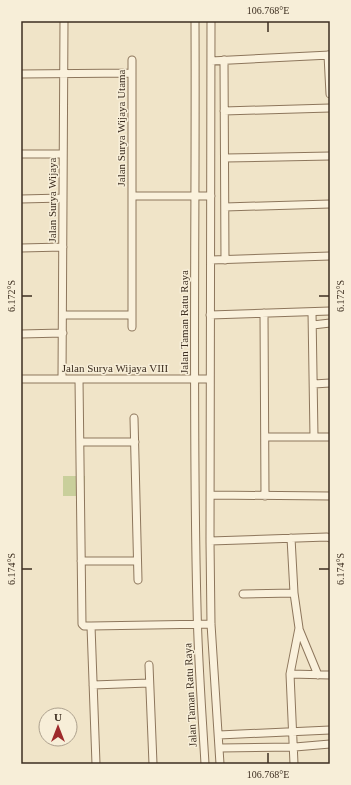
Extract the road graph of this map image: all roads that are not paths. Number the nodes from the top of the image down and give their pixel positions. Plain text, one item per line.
1 (64, 21) edge
2 (195, 21) edge
3 (211, 21) edge
4 (329, 55) edge
5 (132, 60) dead end
6 (224, 60) junction
7 (212, 61) junction
8 (64, 73) junction
9 (132, 73) junction
10 (21, 74) edge
11 (330, 94) edge
12 (330, 108) edge
13 (224, 111) junction
14 (21, 154) edge
15 (63, 154) junction
16 (330, 156) edge
17 (225, 158) junction
18 (132, 196) junction
19 (197, 196) junction
20 (210, 196) junction
21 (63, 198) junction
22 (21, 199) edge
23 (330, 204) edge
24 (225, 206) junction
25 (63, 247) junction
26 (21, 248) edge
27 (330, 256) edge
28 (210, 260) junction
29 (225, 260) junction
30 (330, 311) edge
31 (312, 312) junction
32 (264, 313) junction
33 (210, 314) junction
34 (63, 315) junction
35 (132, 315) junction
36 (330, 324) edge
37 (313, 325) junction
38 (132, 327) dead end
39 (63, 333) junction
40 (21, 334) edge
41 (21, 379) edge
42 (62, 379) junction
43 (79, 379) junction
44 (196, 379) junction
45 (209, 379) junction
46 (330, 383) edge
47 (314, 384) junction
48 (134, 418) dead end
49 (265, 437) junction
50 (314, 437) junction
51 (330, 437) edge
52 (80, 442) junction
53 (135, 442) junction
54 (210, 495) junction
55 (265, 496) junction
56 (330, 496) edge
57 (291, 538) junction
58 (330, 538) edge
59 (210, 541) junction
60 (81, 561) junction
61 (137, 561) junction
62 (138, 580) dead end
63 (294, 593) junction
64 (242, 594) dead end
65 (205, 624) junction
66 (91, 626) junction
67 (299, 628) junction
68 (149, 665) dead end
69 (290, 674) junction
70 (318, 675) junction
71 (330, 675) edge
72 (150, 683) junction
73 (93, 685) junction
74 (330, 730) edge
75 (293, 732) junction
76 (219, 735) junction
77 (330, 744) edge
78 (295, 747) junction
79 (220, 748) junction
80 (96, 764) edge
81 (153, 764) edge
82 (205, 764) edge
83 (220, 764) edge
84 (294, 764) edge

1 - 8 street, Jalan Surya Wijaya
2 - 19 street, Jalan Taman Ratu Raya
3 - 7 street, Jalan Taman Ratu Raya
4 - 6 street
4 - 11 street
5 - 9 street, Jalan Surya Wijaya Utama
6 - 7 street
6 - 13 street
7 - 20 street, Jalan Taman Ratu Raya
8 - 9 street
8 - 10 street
8 - 15 street, Jalan Surya Wijaya
9 - 18 street, Jalan Surya Wijaya Utama
12 - 13 street
13 - 17 street
14 - 15 street
15 - 21 street, Jalan Surya Wijaya
16 - 17 street
17 - 24 street
18 - 19 street, Jalan Surya Wijaya Utama
18 - 35 street, Jalan Surya Wijaya Utama
19 - 20 street, Jalan Surya Wijaya Utama
19 - 44 street, Jalan Taman Ratu Raya
20 - 28 street, Jalan Taman Ratu Raya
21 - 22 street
21 - 25 street, Jalan Surya Wijaya
23 - 24 street
24 - 29 street
25 - 26 street
25 - 34 street, Jalan Surya Wijaya
27 - 29 street
28 - 29 street
28 - 33 street, Jalan Taman Ratu Raya
30 - 31 street
31 - 32 street
31 - 37 street
32 - 33 street
32 - 49 street
33 - 45 street, Jalan Taman Ratu Raya
34 - 35 street
34 - 39 street, Jalan Surya Wijaya
35 - 38 street, Jalan Surya Wijaya Utama
36 - 37 street
37 - 47 street
39 - 40 street
39 - 42 street, Jalan Surya Wijaya
41 - 42 street, Jalan Surya Wijaya VIII
42 - 43 street, Jalan Surya Wijaya VIII
43 - 44 street, Jalan Surya Wijaya VIII
43 - 52 street
44 - 45 street, Jalan Surya Wijaya VIII
44 - 65 street, Jalan Taman Ratu Raya
45 - 54 street, Jalan Taman Ratu Raya
46 - 47 street
47 - 50 street
48 - 53 street
49 - 50 street
49 - 55 street
50 - 51 street
52 - 53 street
52 - 60 street
53 - 61 street
54 - 55 street
54 - 59 street, Jalan Taman Ratu Raya
55 - 56 street
57 - 58 street
57 - 59 street
57 - 63 street
59 - 65 street, Jalan Taman Ratu Raya
60 - 61 street
60 - 66 street
61 - 62 street
63 - 64 street
63 - 67 street
65 - 66 street
65 - 76 street, Jalan Taman Ratu Raya
65 - 82 street, Jalan Taman Ratu Raya
66 - 73 street
67 - 69 street
67 - 70 street
68 - 72 street
69 - 70 street
69 - 75 street
70 - 71 street
72 - 73 street
72 - 81 street
73 - 80 street
74 - 75 street
75 - 76 street
75 - 78 street
76 - 79 street, Jalan Taman Ratu Raya
77 - 78 street
78 - 79 street
78 - 84 street
79 - 83 street, Jalan Taman Ratu Raya

